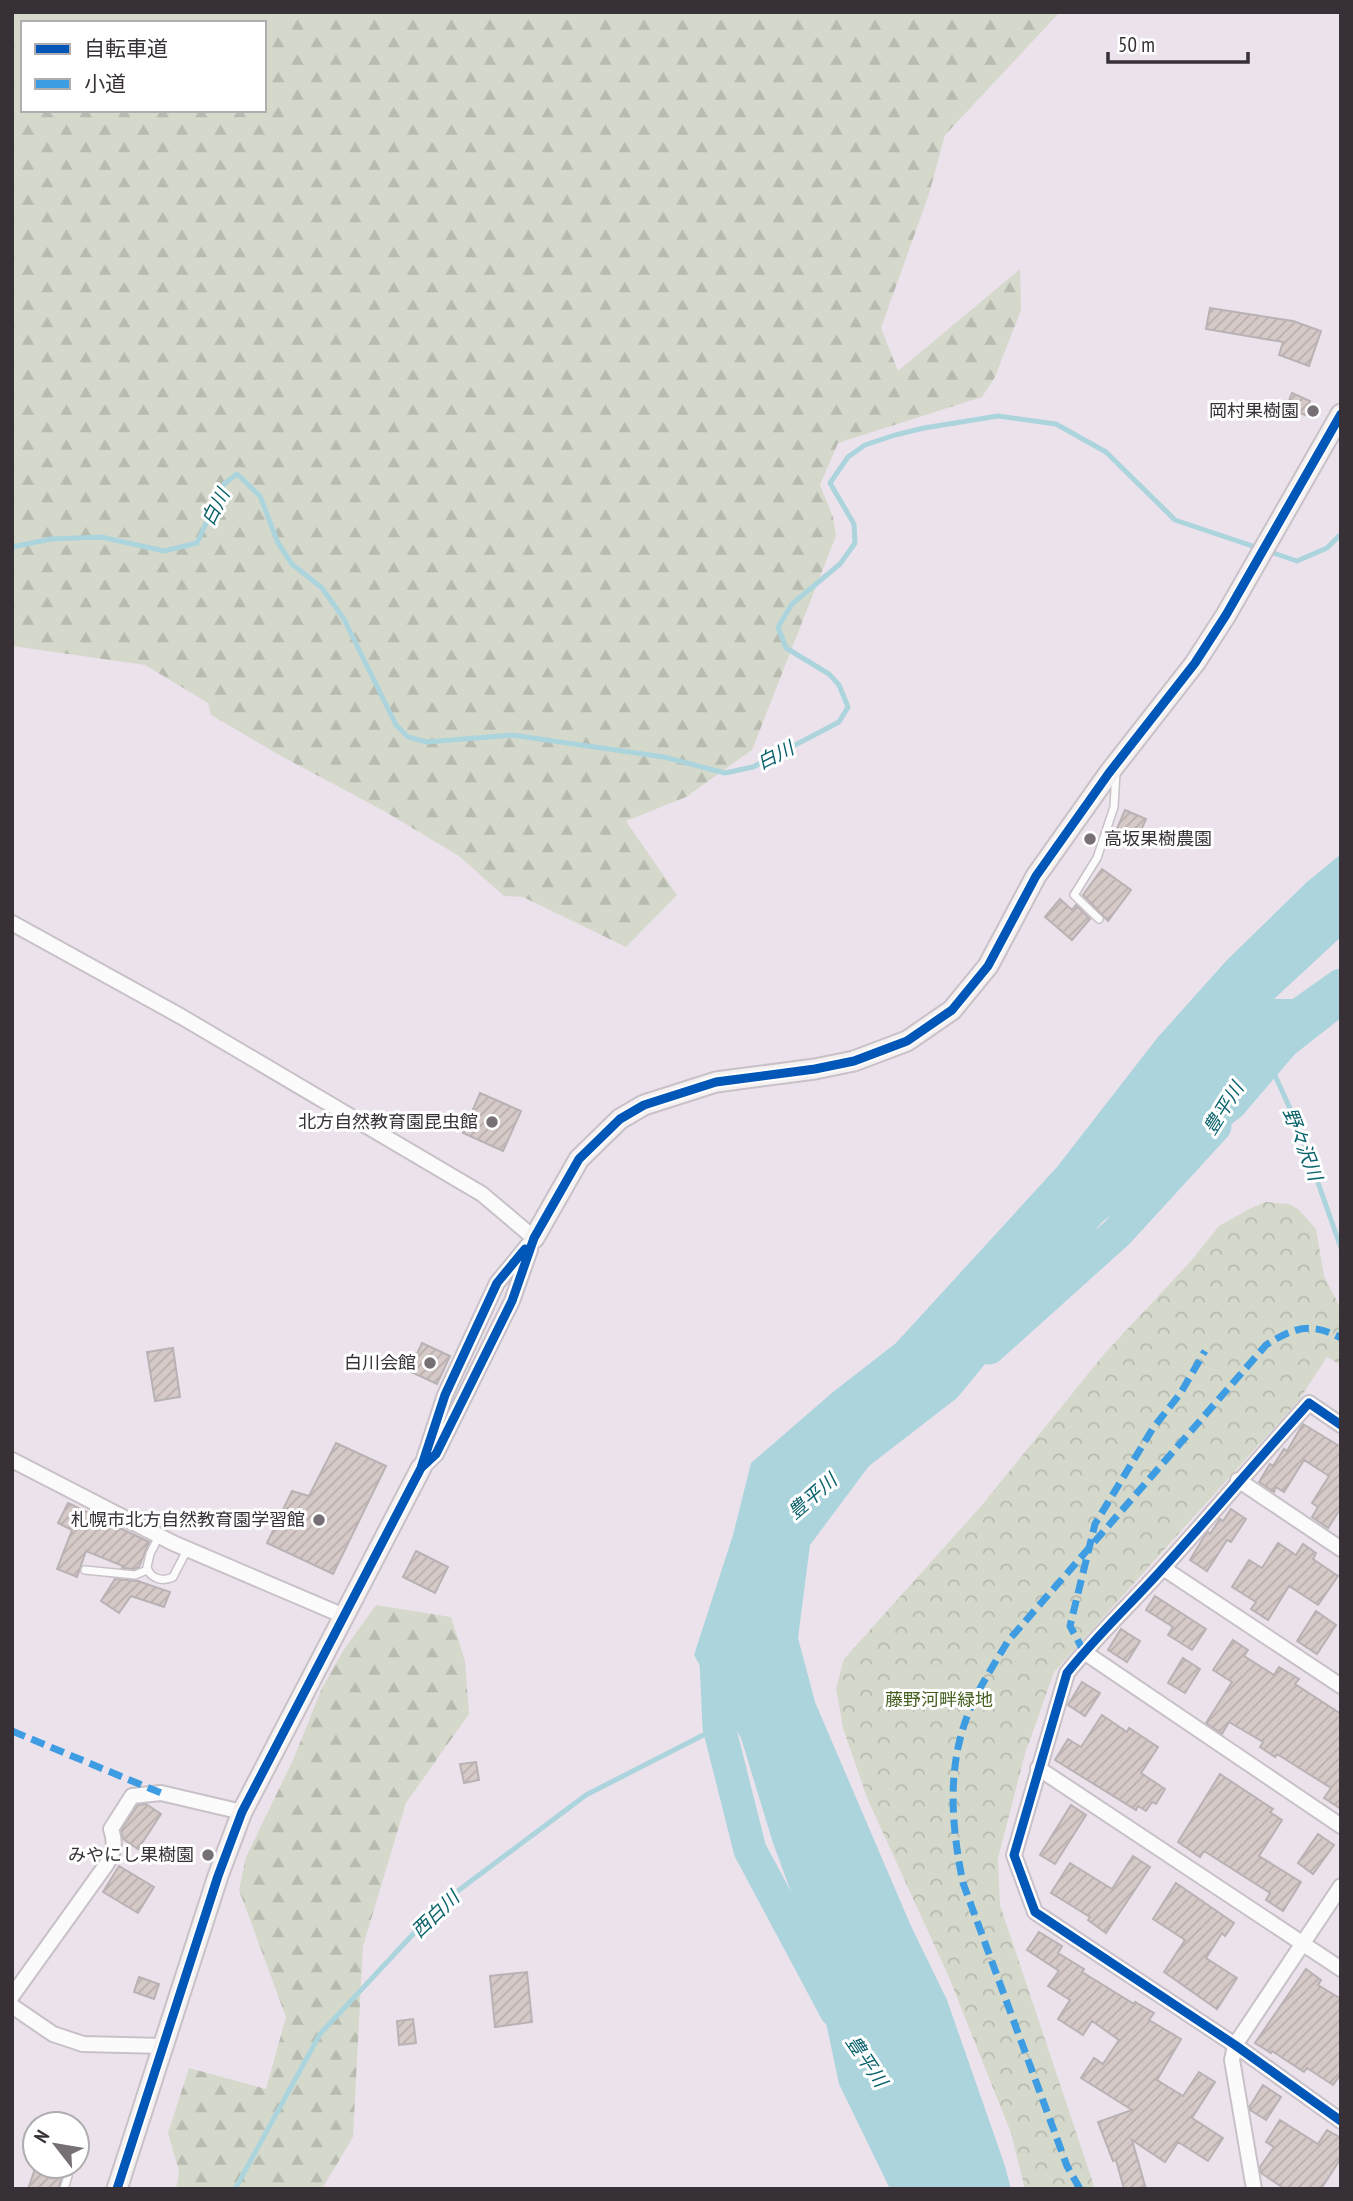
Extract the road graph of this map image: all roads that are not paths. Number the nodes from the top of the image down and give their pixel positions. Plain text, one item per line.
1 (1341, 414) edge
2 (1116, 764) junction
3 (1099, 919) dead end
4 (12, 923) edge
5 (534, 1238) junction
6 (1341, 1425) edge
7 (12, 1461) edge
8 (421, 1468) junction
9 (1238, 1480) junction
10 (159, 1536) junction
11 (187, 1549) junction
12 (1341, 1549) edge
13 (1163, 1568) junction
14 (85, 1570) dead end
15 (147, 1570) junction
16 (344, 1616) junction
17 (1084, 1652) junction
18 (1341, 1686) edge
19 (1038, 1768) junction
20 (242, 1812) junction
21 (1341, 1826) edge
22 (1341, 1886) edge
23 (1304, 1943) junction
24 (1341, 1969) edge
25 (12, 1996) edge
26 (12, 2006) edge
27 (1235, 2045) junction
28 (163, 2046) junction
29 (1341, 2121) edge
30 (117, 2189) edge
31 (1254, 2189) edge

1 - 2 street
2 - 3 lane
2 - 5 street
4 - 5 street
5 - 8 street
5 - 8 street
6 - 9 street
7 - 10 street
8 - 16 street
9 - 12 street
9 - 13 street
10 - 11 street
10 - 15 lane
11 - 15 lane
11 - 16 street
13 - 17 street
13 - 18 street
14 - 15 lane
16 - 20 street
17 - 19 street
17 - 21 street
19 - 23 street
19 - 27 street
20 - 25 street
20 - 28 street
22 - 23 street
23 - 24 street
23 - 27 street
26 - 28 street
27 - 29 street
27 - 31 street
28 - 30 street

